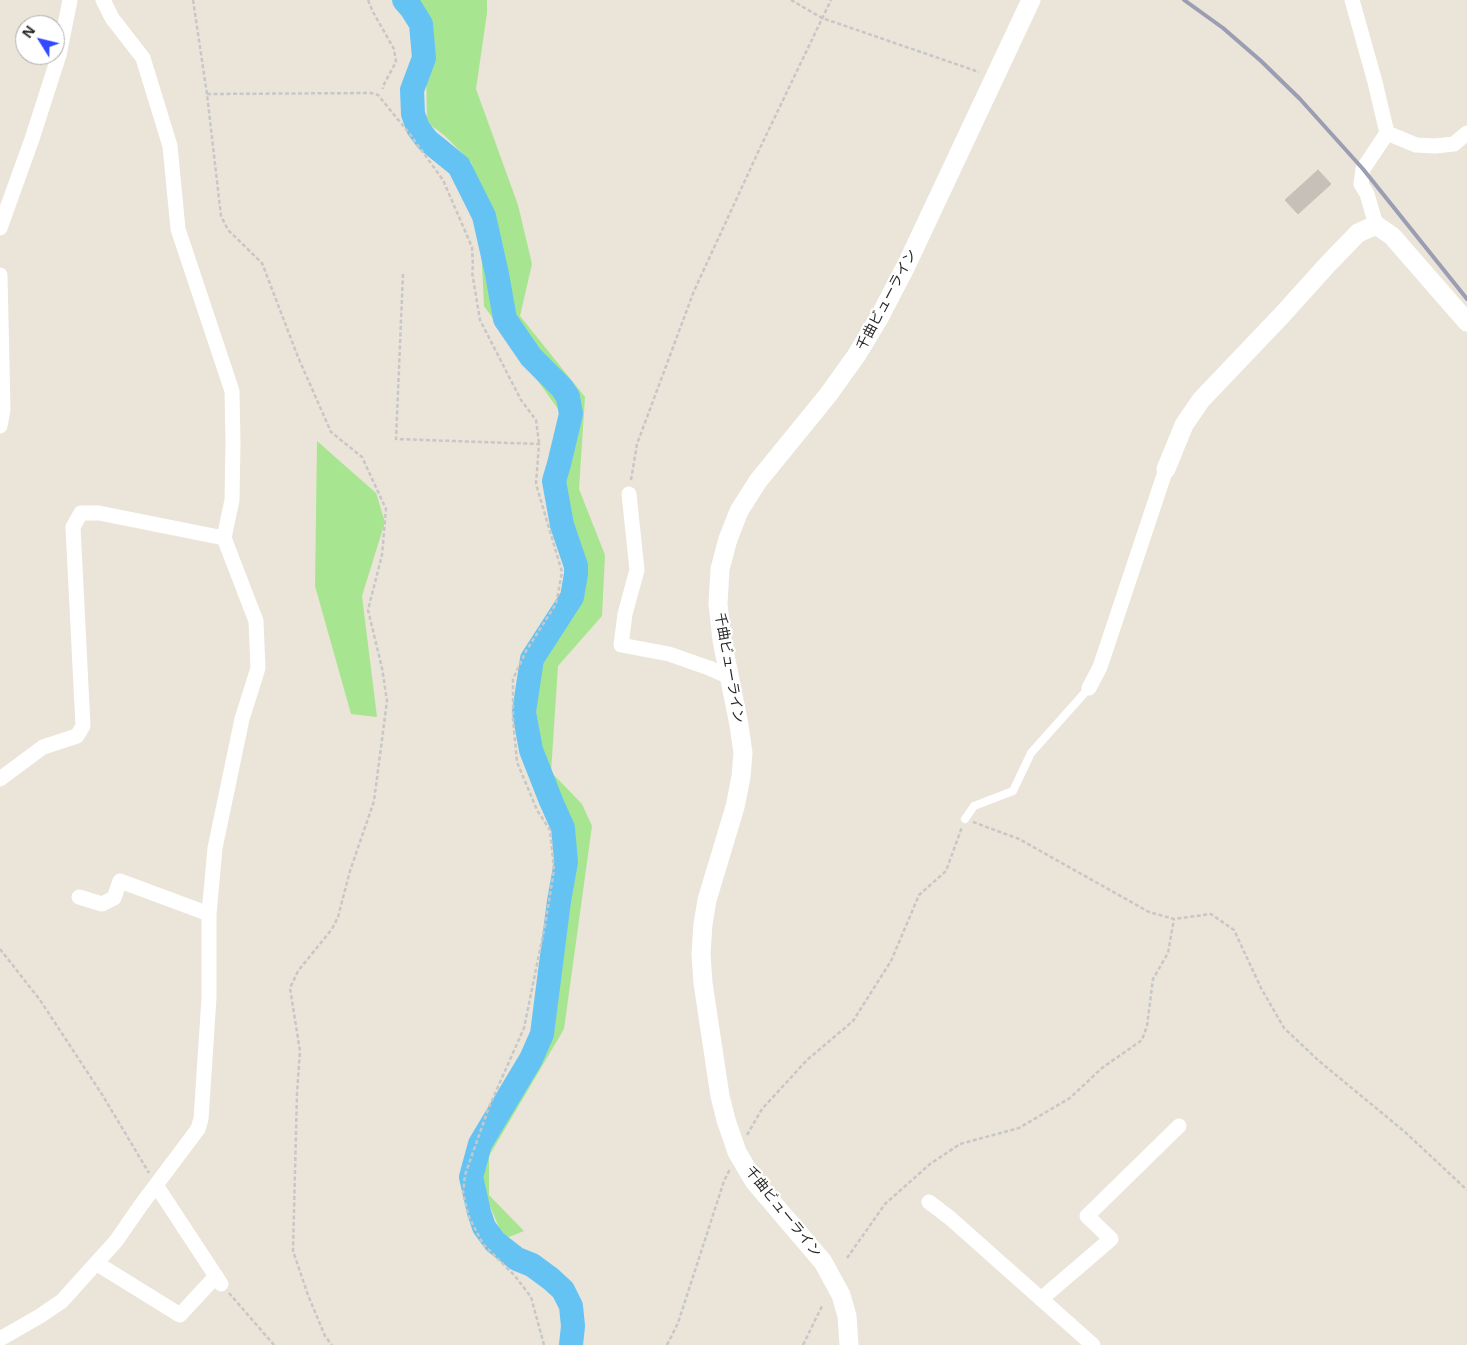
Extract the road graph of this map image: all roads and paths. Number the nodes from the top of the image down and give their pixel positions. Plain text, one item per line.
1 (70, 0) edge
2 (102, 0) edge
3 (193, 0) edge
4 (368, 0) edge
5 (791, 0) edge
6 (831, 0) edge
7 (1031, 0) edge
8 (1352, 0) edge
9 (822, 18) junction
10 (995, 77) junction
11 (383, 89) dead end
12 (207, 94) junction
13 (1386, 133) junction
14 (1467, 133) edge
15 (1376, 225) junction
16 (0, 228) edge
17 (403, 274) dead end
18 (0, 275) edge
19 (1467, 322) edge
20 (0, 426) edge
21 (539, 444) junction
22 (1166, 469) joint
23 (629, 494) joint
24 (224, 538) junction
25 (730, 678) junction
26 (1089, 688) joint
27 (0, 779) edge
28 (965, 819) junction
29 (80, 897) dead end
30 (209, 914) junction
31 (1174, 919) junction
32 (544, 921) dead end
33 (545, 926) junction
34 (0, 949) edge
35 (1179, 1126) dead end
36 (737, 1152) junction
37 (156, 1185) junction
38 (1467, 1190) edge
39 (929, 1202) dead end
40 (846, 1258) dead end
41 (96, 1263) junction
42 (219, 1280) junction
43 (1041, 1300) junction
44 (822, 1306) dead end
45 (0, 1339) edge
46 (274, 1345) edge
47 (332, 1345) edge
48 (544, 1345) edge
49 (668, 1345) edge
50 (803, 1345) edge
51 (849, 1345) edge
52 (1093, 1345) edge

1 - 16 street
2 - 24 street
3 - 12 path
4 - 11 path
5 - 9 path
6 - 9 path
7 - 10 street, 千曲ビューライン
8 - 13 street
9 - 10 path
9 - 23 path
10 - 25 street, 千曲ビューライン
12 - 21 path
12 - 47 path
13 - 14 street
13 - 15 street
15 - 19 street
15 - 22 street
17 - 21 path
18 - 20 street
21 - 33 path
22 - 26 street
23 - 25 street
24 - 27 street
24 - 30 street
25 - 36 street, 千曲ビューライン
26 - 28 lane
28 - 31 path
28 - 36 path
29 - 30 street
30 - 37 street
31 - 38 path
31 - 40 path
32 - 33 path
33 - 48 path
34 - 37 path
35 - 43 street
36 - 49 path
36 - 51 street, 千曲ビューライン
37 - 41 street
37 - 42 street
39 - 43 street
41 - 42 street
41 - 45 street
42 - 46 path
43 - 52 street
44 - 50 path

